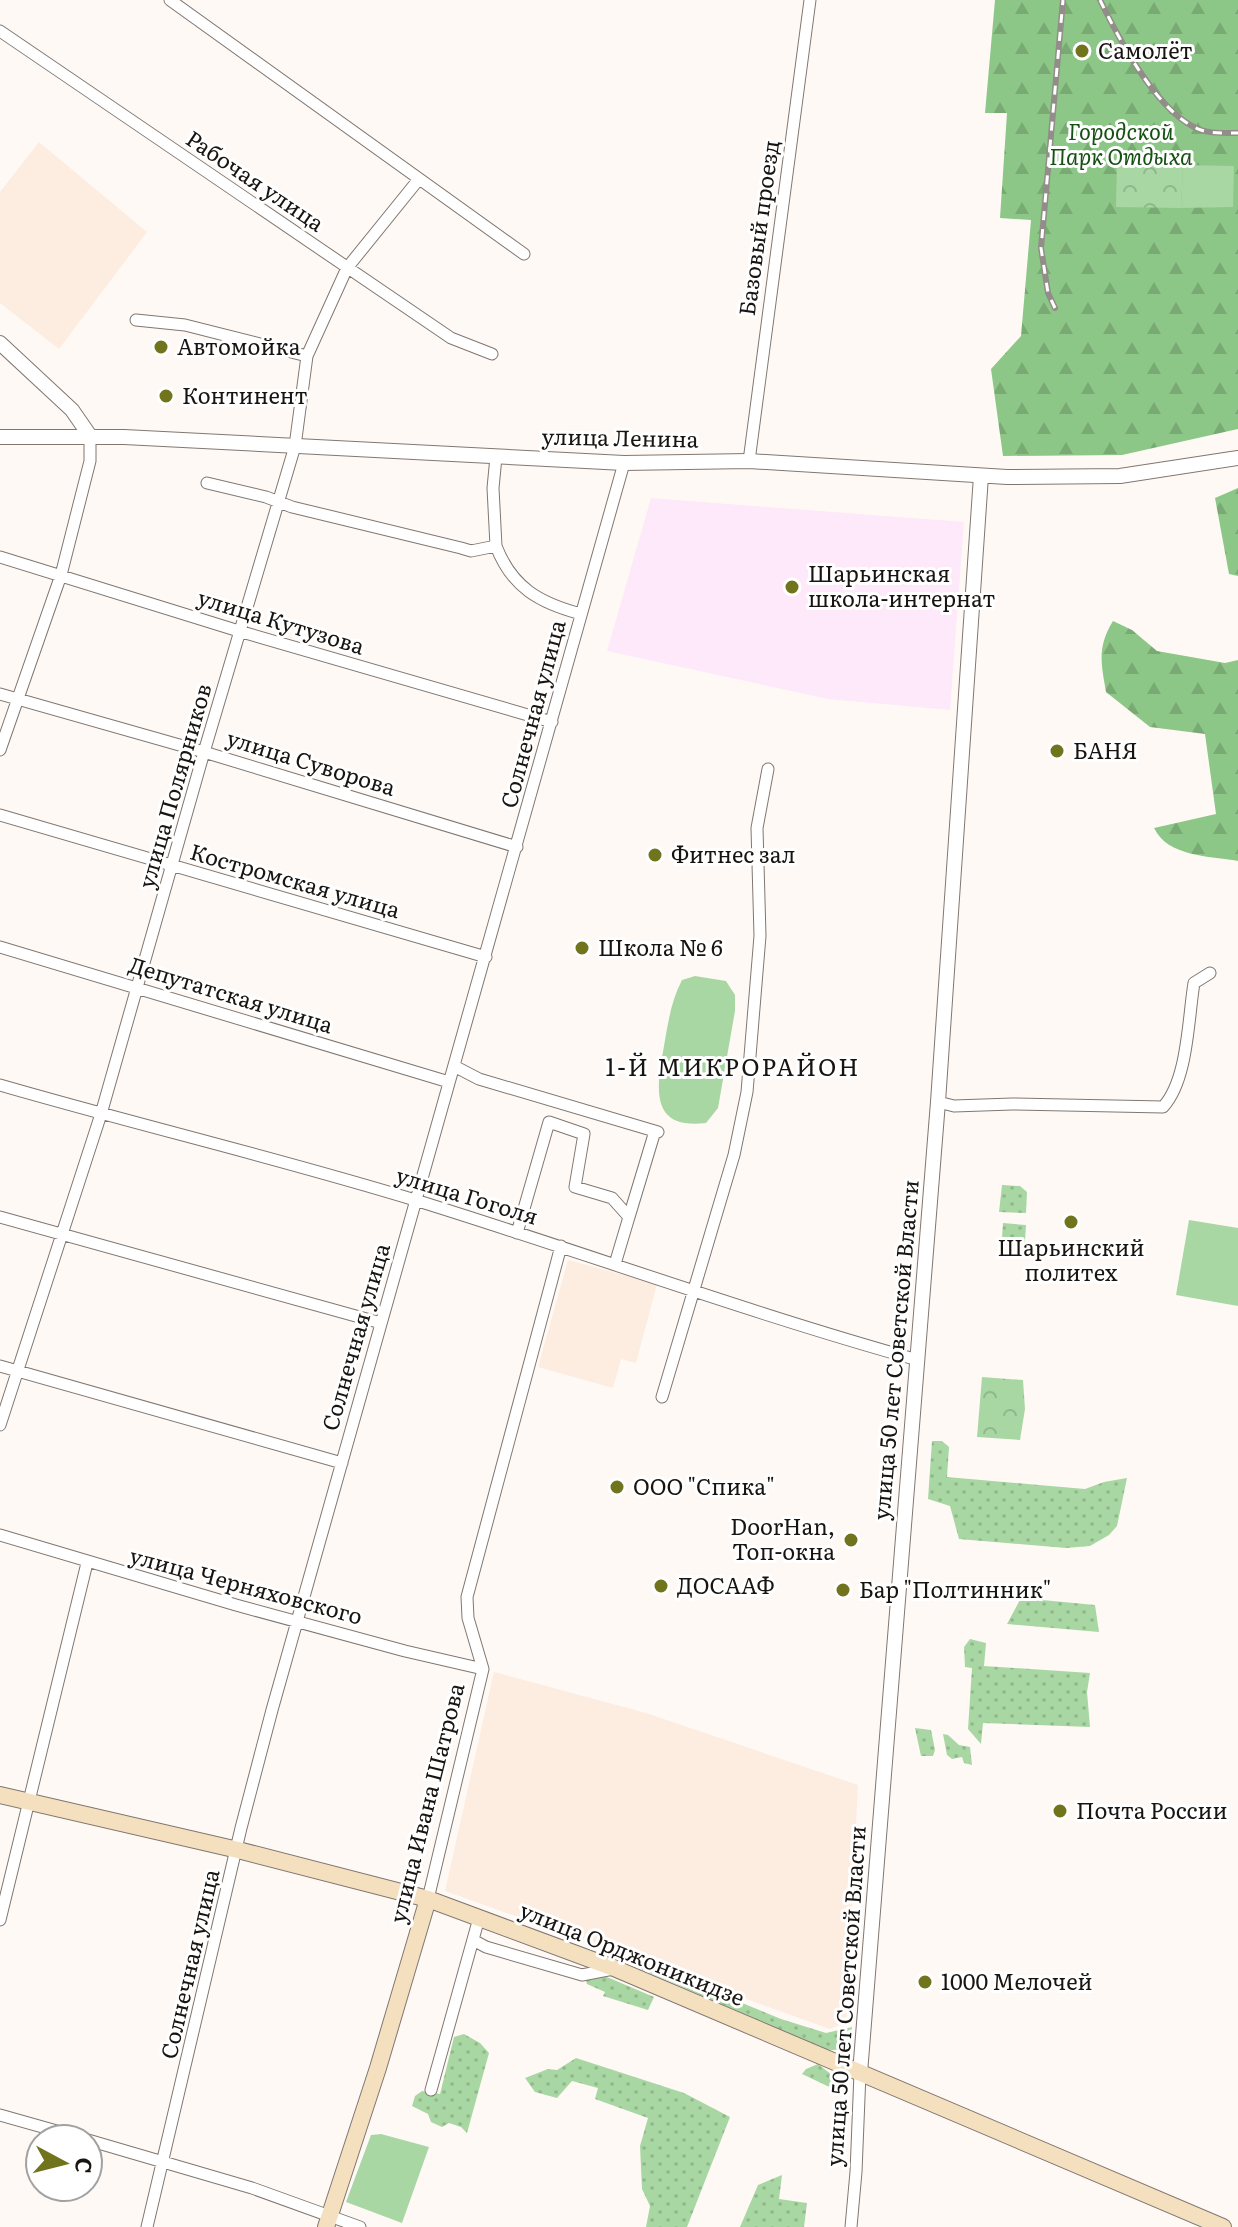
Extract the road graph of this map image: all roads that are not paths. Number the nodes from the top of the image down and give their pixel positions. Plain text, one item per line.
1 (170, 0) edge
2 (810, 0) edge
3 (0, 31) edge
4 (419, 179) junction
5 (524, 254) dead end
6 (347, 268) junction
7 (136, 320) dead end
8 (0, 343) edge
9 (492, 354) dead end
10 (307, 356) junction
11 (90, 436) junction
12 (0, 437) edge
13 (295, 446) junction
14 (496, 457) junction
15 (1238, 458) edge
16 (749, 461) junction
17 (624, 463) junction
18 (981, 476) junction
19 (207, 483) dead end
20 (279, 502) junction
21 (496, 546) junction
22 (0, 557) edge
23 (61, 575) junction
24 (581, 614) junction
25 (242, 632) junction
26 (0, 694) edge
27 (17, 700) junction
28 (552, 722) junction
29 (0, 750) edge
30 (204, 752) junction
31 (768, 769) dead end
32 (0, 815) edge
33 (517, 847) junction
34 (172, 866) junction
35 (0, 947) edge
36 (486, 957) junction
37 (1210, 973) dead end
38 (138, 987) junction
39 (454, 1066) junction
40 (449, 1082) junction
41 (0, 1085) edge
42 (938, 1102) junction
43 (101, 1114) junction
44 (415, 1200) junction
45 (0, 1217) edge
46 (629, 1217) junction
47 (517, 1233) junction
48 (64, 1234) junction
49 (561, 1246) junction
50 (615, 1264) junction
51 (693, 1289) junction
52 (381, 1323) junction
53 (918, 1360) junction
54 (0, 1366) edge
55 (18, 1372) junction
56 (662, 1397) dead end
57 (0, 1425) edge
58 (342, 1463) junction
59 (0, 1535) edge
60 (87, 1563) junction
61 (297, 1619) junction
62 (483, 1669) junction
63 (0, 1795) edge
64 (30, 1802) junction
65 (238, 1850) junction
66 (428, 1899) junction
67 (479, 1918) junction
68 (0, 1920) edge
69 (473, 1940) junction
70 (614, 1968) junction
71 (860, 2073) junction
72 (431, 2090) dead end
73 (0, 2115) edge
74 (28, 2123) edge
75 (104, 2145) edge
76 (164, 2160) junction
77 (328, 2221) edge
78 (147, 2227) edge
79 (360, 2227) edge
80 (851, 2227) edge
81 (1223, 2227) edge

1 - 4 street
2 - 16 street, Базовый проезд
3 - 6 street, Рабочая улица
4 - 5 street
4 - 6 street, улица Полярников
6 - 9 street, Рабочая улица
6 - 10 street, улица Полярников
7 - 10 street
8 - 11 street
10 - 13 street, улица Полярников
11 - 12 street, улица Ленина
11 - 13 street, улица Ленина
11 - 23 street
13 - 14 street, улица Ленина
13 - 20 street, улица Полярников
14 - 17 street, улица Ленина
14 - 21 street
15 - 18 street, улица Ленина
16 - 17 street, улица Ленина
16 - 18 street, улица Ленина
17 - 24 street, Солнечная улица
18 - 42 street, улица 50 лет Советской Власти
19 - 20 street
20 - 21 street
20 - 25 street, улица Полярников
21 - 24 street
22 - 23 street, улица Кутузова
23 - 25 street, улица Кутузова
23 - 27 street
24 - 28 street, Солнечная улица
25 - 28 street, улица Кутузова
25 - 30 street, улица Полярников
26 - 27 street, улица Суворова
27 - 29 street
27 - 30 street, улица Суворова
28 - 33 street, Солнечная улица
30 - 33 street, улица Суворова
30 - 34 street, улица Полярников
31 - 51 street
32 - 34 street, Костромская улица
33 - 36 street, Солнечная улица
34 - 36 street, Костромская улица
34 - 38 street, улица Полярников
35 - 38 street, Депутатская улица
36 - 39 street, Солнечная улица
37 - 42 street
38 - 40 street, Депутатская улица
38 - 43 street, улица Полярников
39 - 40 street, Солнечная улица
39 - 46 street
40 - 44 street, Солнечная улица
41 - 43 street, улица Гоголя
42 - 53 street, улица 50 лет Советской Власти
43 - 44 street, улица Гоголя
43 - 48 street, улица Полярников
44 - 47 street, улица Гоголя
44 - 52 street, Солнечная улица
45 - 48 street
46 - 47 street
46 - 50 street
47 - 49 street, улица Гоголя
48 - 52 street
48 - 55 street, улица Полярников
49 - 50 street, улица Гоголя
49 - 62 street, улица Ивана Шатрова
50 - 51 street, улица Гоголя
51 - 53 street, улица Гоголя
51 - 56 street
52 - 58 street, Солнечная улица
53 - 71 street, улица 50 лет Советской Власти
54 - 55 street
55 - 57 street, улица Полярников
55 - 58 street
58 - 61 street, Солнечная улица
59 - 60 street, улица Черняховского
60 - 61 street, улица Черняховского
60 - 64 street
61 - 62 street, улица Черняховского
61 - 65 street, Солнечная улица
62 - 66 street, улица Ивана Шатрова
63 - 64 main road, улица Орджоникидзе
64 - 65 main road, улица Орджоникидзе
64 - 68 street
65 - 66 main road, улица Орджоникидзе
65 - 76 street, Солнечная улица
66 - 67 main road, улица Орджоникидзе
66 - 77 main road, улица Ивана Шатрова
67 - 69 street
67 - 70 main road, улица Орджоникидзе
69 - 70 street
69 - 72 street
70 - 71 main road, улица Орджоникидзе
71 - 80 street, улица 50 лет Советской Власти
71 - 81 main road, улица Орджоникидзе
73 - 74 street
75 - 76 street
76 - 77 street
76 - 78 street, Солнечная улица
77 - 79 street

